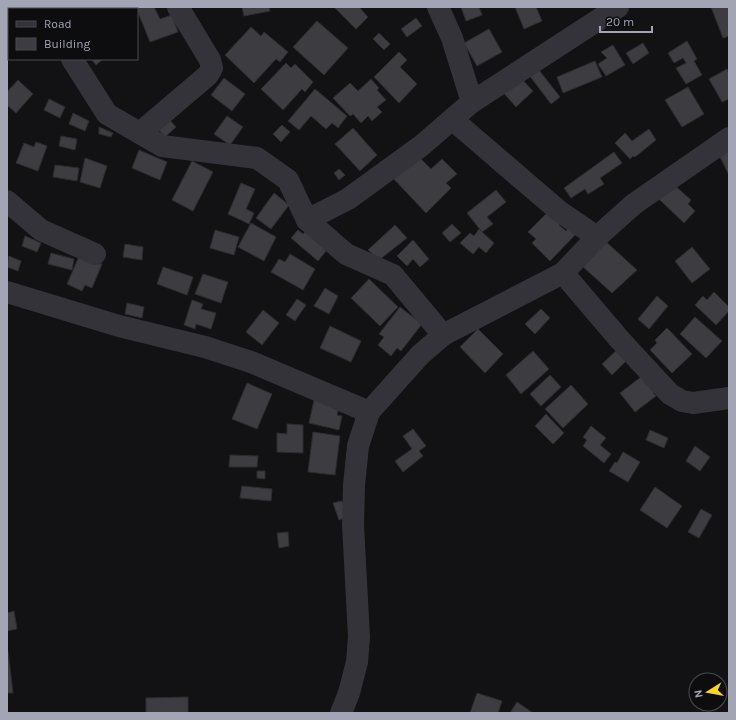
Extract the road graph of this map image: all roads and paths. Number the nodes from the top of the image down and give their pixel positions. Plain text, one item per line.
1 (178, 7) edge
2 (438, 7) edge
3 (618, 7) edge
4 (73, 60) edge
5 (472, 102) junction
6 (453, 120) junction
7 (140, 132) junction
8 (729, 138) edge
9 (7, 201) edge
10 (306, 220) junction
11 (597, 237) junction
12 (95, 254) dead end
13 (563, 273) junction
14 (7, 292) edge
15 (443, 335) junction
16 (729, 398) edge
17 (369, 412) junction
18 (341, 713) edge

1 - 7 street
2 - 5 street
3 - 5 street
4 - 7 street
5 - 6 street
6 - 10 street
6 - 11 street
7 - 10 street
8 - 11 street
9 - 12 street
10 - 15 street
11 - 13 street
13 - 15 street
13 - 16 street
14 - 17 street
15 - 17 street
17 - 18 street

